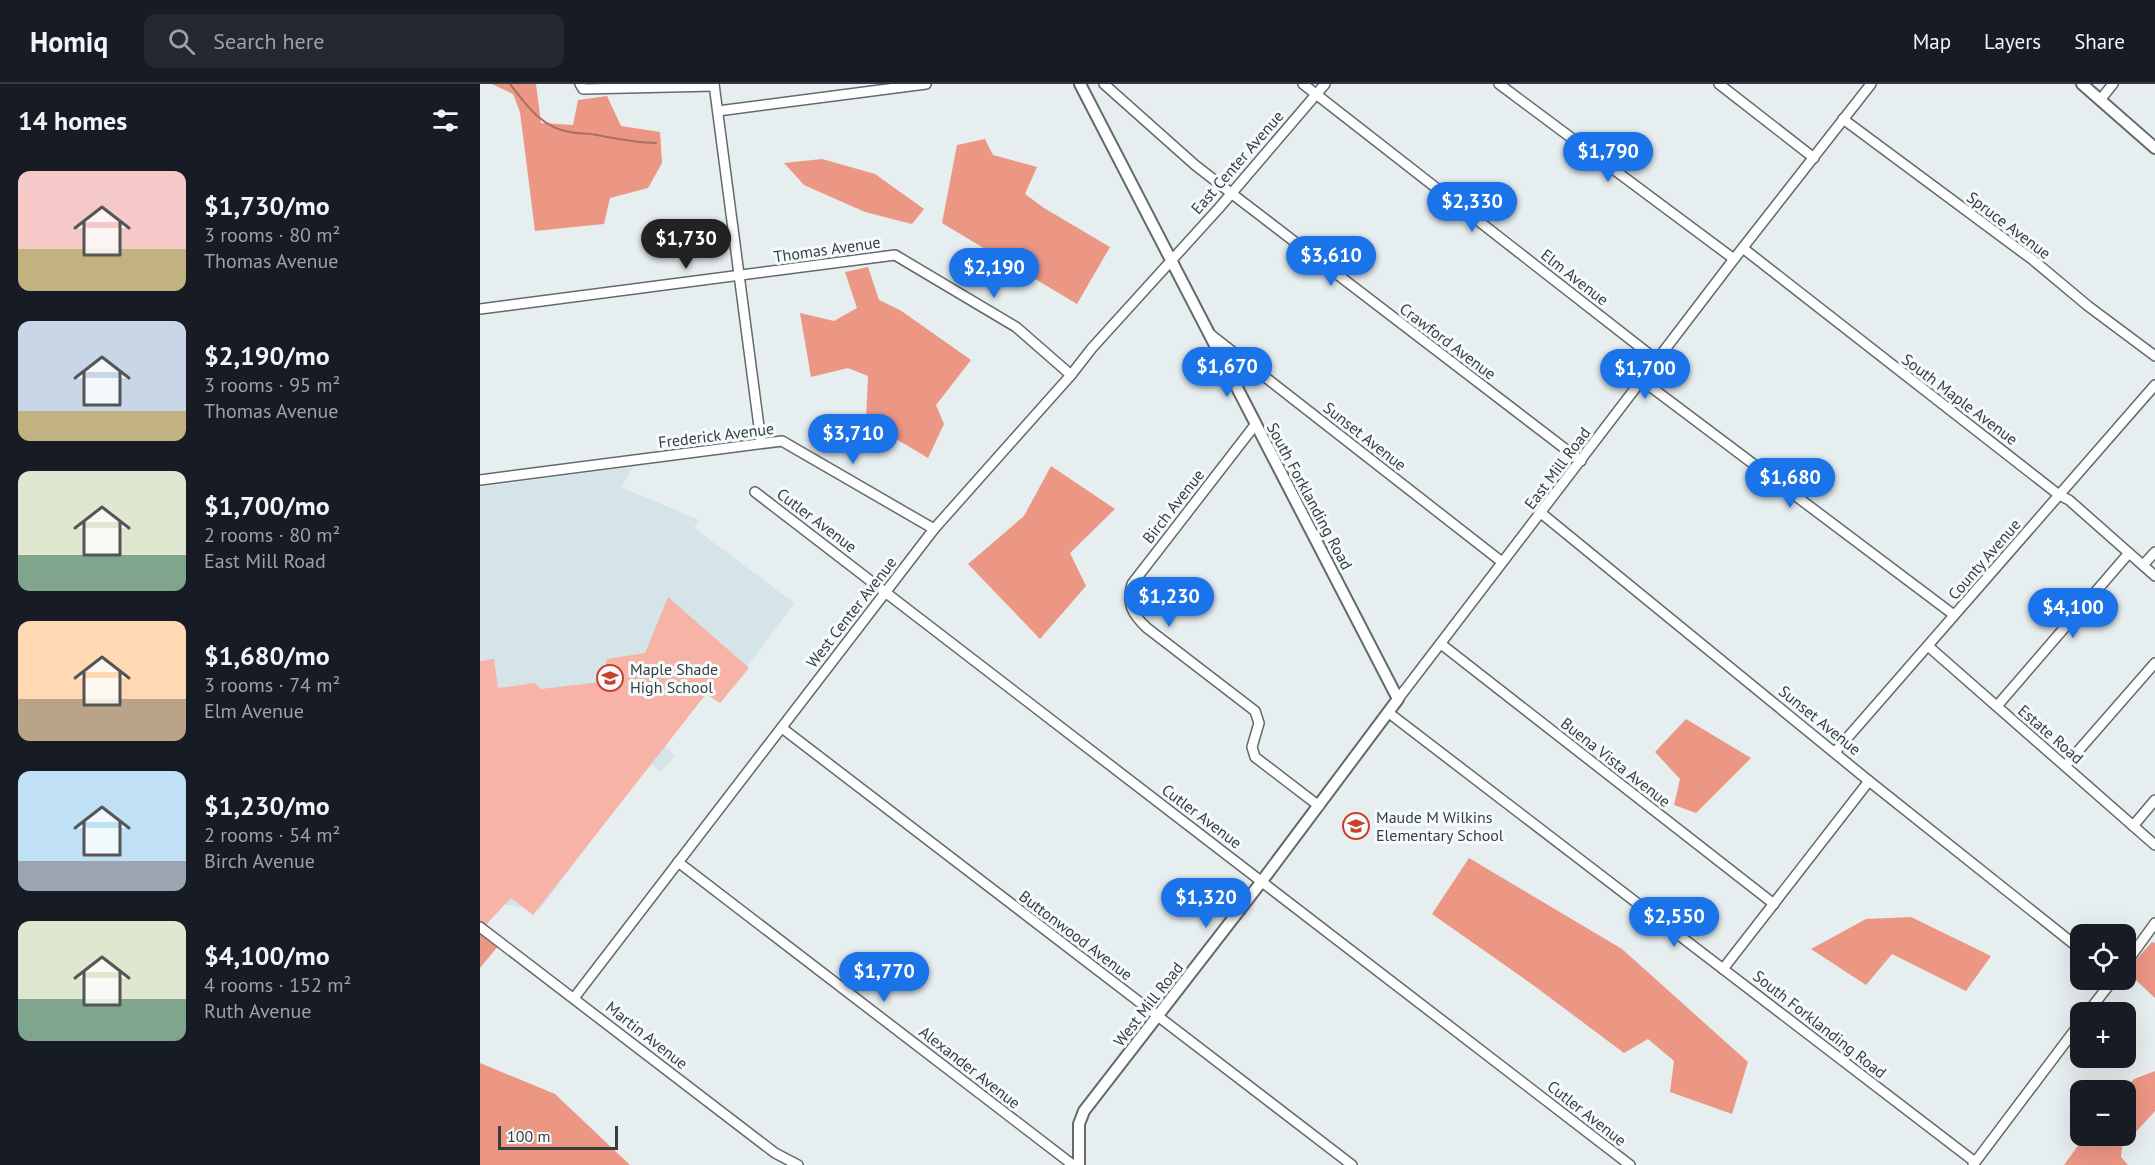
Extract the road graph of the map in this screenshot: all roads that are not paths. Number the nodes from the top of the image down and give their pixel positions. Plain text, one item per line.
1 (580, 84) edge
2 (926, 84) edge
3 (1080, 84) edge
4 (1104, 84) edge
5 (1303, 84) edge
6 (1326, 84) edge
7 (1499, 84) edge
8 (1719, 84) edge
9 (1871, 84) edge
10 (2082, 84) edge
11 (2113, 84) edge
12 (714, 85) edge
13 (1316, 95) junction
14 (2100, 99) junction
15 (718, 111) junction
16 (1843, 119) junction
17 (2155, 148) edge
18 (1814, 158) junction
19 (1231, 193) junction
20 (1743, 249) junction
21 (1734, 259) junction
22 (1172, 260) junction
23 (739, 276) junction
24 (480, 309) edge
25 (1210, 334) junction
26 (2155, 356) edge
27 (1658, 360) junction
28 (1071, 375) junction
29 (1642, 381) junction
30 (2155, 385) edge
31 (1255, 425) junction
32 (762, 442) junction
33 (1581, 461) junction
34 (480, 480) edge
35 (755, 492) dead end
36 (2059, 495) junction
37 (1541, 513) junction
38 (934, 529) junction
39 (2155, 552) edge
40 (2129, 553) junction
41 (1503, 562) junction
42 (2143, 565) junction
43 (2155, 576) edge
44 (886, 591) junction
45 (1954, 615) junction
46 (1441, 644) junction
47 (1928, 646) junction
48 (2155, 663) edge
49 (1398, 699) junction
50 (1997, 706) junction
51 (1389, 713) junction
52 (782, 728) junction
53 (1835, 752) junction
54 (2065, 766) junction
55 (1869, 781) junction
56 (2155, 800) edge
57 (1319, 806) junction
58 (2133, 826) junction
59 (2155, 845) edge
60 (678, 862) junction
61 (1262, 880) junction
62 (1774, 904) junction
63 (2155, 923) edge
64 (480, 927) edge
65 (2151, 935) edge
66 (2070, 942) edge
67 (2136, 952) edge
68 (1723, 969) junction
69 (2105, 990) edge
70 (574, 998) junction
71 (2096, 1002) edge
72 (1158, 1016) junction
73 (2070, 1036) edge
74 (1974, 1164) edge
75 (798, 1165) edge
76 (1073, 1165) edge
77 (1078, 1165) edge
78 (1352, 1165) edge
79 (1630, 1165) edge

1 - 12 street
2 - 15 street
3 - 22 street, South Forklanding Road
4 - 19 street, Crawford Avenue
5 - 13 street, Elm Avenue
6 - 13 street, East Center Avenue
7 - 21 street
8 - 18 street
9 - 16 street, East Mill Road
10 - 14 street
11 - 14 street
12 - 15 street
13 - 19 street, East Center Avenue
13 - 27 street, Elm Avenue
14 - 17 street
15 - 23 street
16 - 18 street, East Mill Road
16 - 26 street, Spruce Avenue
18 - 20 street, East Mill Road
19 - 22 street, East Center Avenue
19 - 33 street, Crawford Avenue
20 - 21 street, East Mill Road
20 - 36 street, South Maple Avenue
21 - 27 street, East Mill Road
22 - 25 street, South Forklanding Road
22 - 28 street, West Center Avenue
23 - 24 street, Thomas Avenue
23 - 28 street, Thomas Avenue
23 - 32 street
25 - 31 street, South Forklanding Road
25 - 41 street, Sunset Avenue
27 - 29 street, East Mill Road
28 - 38 street, West Center Avenue
29 - 33 street, East Mill Road
29 - 45 street
30 - 36 street, County Avenue
31 - 49 street, South Forklanding Road
31 - 57 street, Birch Avenue
32 - 34 street, Frederick Avenue
32 - 38 street, Frederick Avenue
33 - 37 street, East Mill Road
35 - 44 street, Cutler Avenue
36 - 40 street, South Maple Avenue
36 - 45 street, County Avenue
37 - 41 street, East Mill Road
37 - 53 street, Sunset Avenue
38 - 44 street, West Center Avenue
39 - 42 street
40 - 42 street, South Maple Avenue
40 - 50 street
41 - 46 street, East Mill Road
42 - 43 street, South Maple Avenue
44 - 52 street, West Center Avenue
44 - 61 street, Cutler Avenue
45 - 47 street, County Avenue
46 - 49 street, East Mill Road
46 - 62 street, Buena Vista Avenue
47 - 50 street, Estate Road
47 - 53 street, County Avenue
48 - 54 street
49 - 51 street, West Mill Road
50 - 54 street, Estate Road
51 - 57 street, West Mill Road
51 - 68 street, South Forklanding Road
52 - 60 street, West Center Avenue
52 - 72 street, Buttonwood Avenue
53 - 55 street, Sunset Avenue
54 - 58 street, Estate Road
55 - 62 street
55 - 66 street, Sunset Avenue
56 - 58 street
57 - 61 street, West Mill Road
58 - 59 street, Estate Road
60 - 70 street, West Center Avenue
60 - 76 street, Alexander Avenue
61 - 72 street, West Mill Road
61 - 79 street, Cutler Avenue
62 - 68 street
63 - 65 street
64 - 70 street, Martin Avenue
65 - 67 street
68 - 74 street, South Forklanding Road
69 - 71 street
70 - 75 street, Martin Avenue
72 - 77 street, West Mill Road
72 - 78 street, Buttonwood Avenue
73 - 74 street

